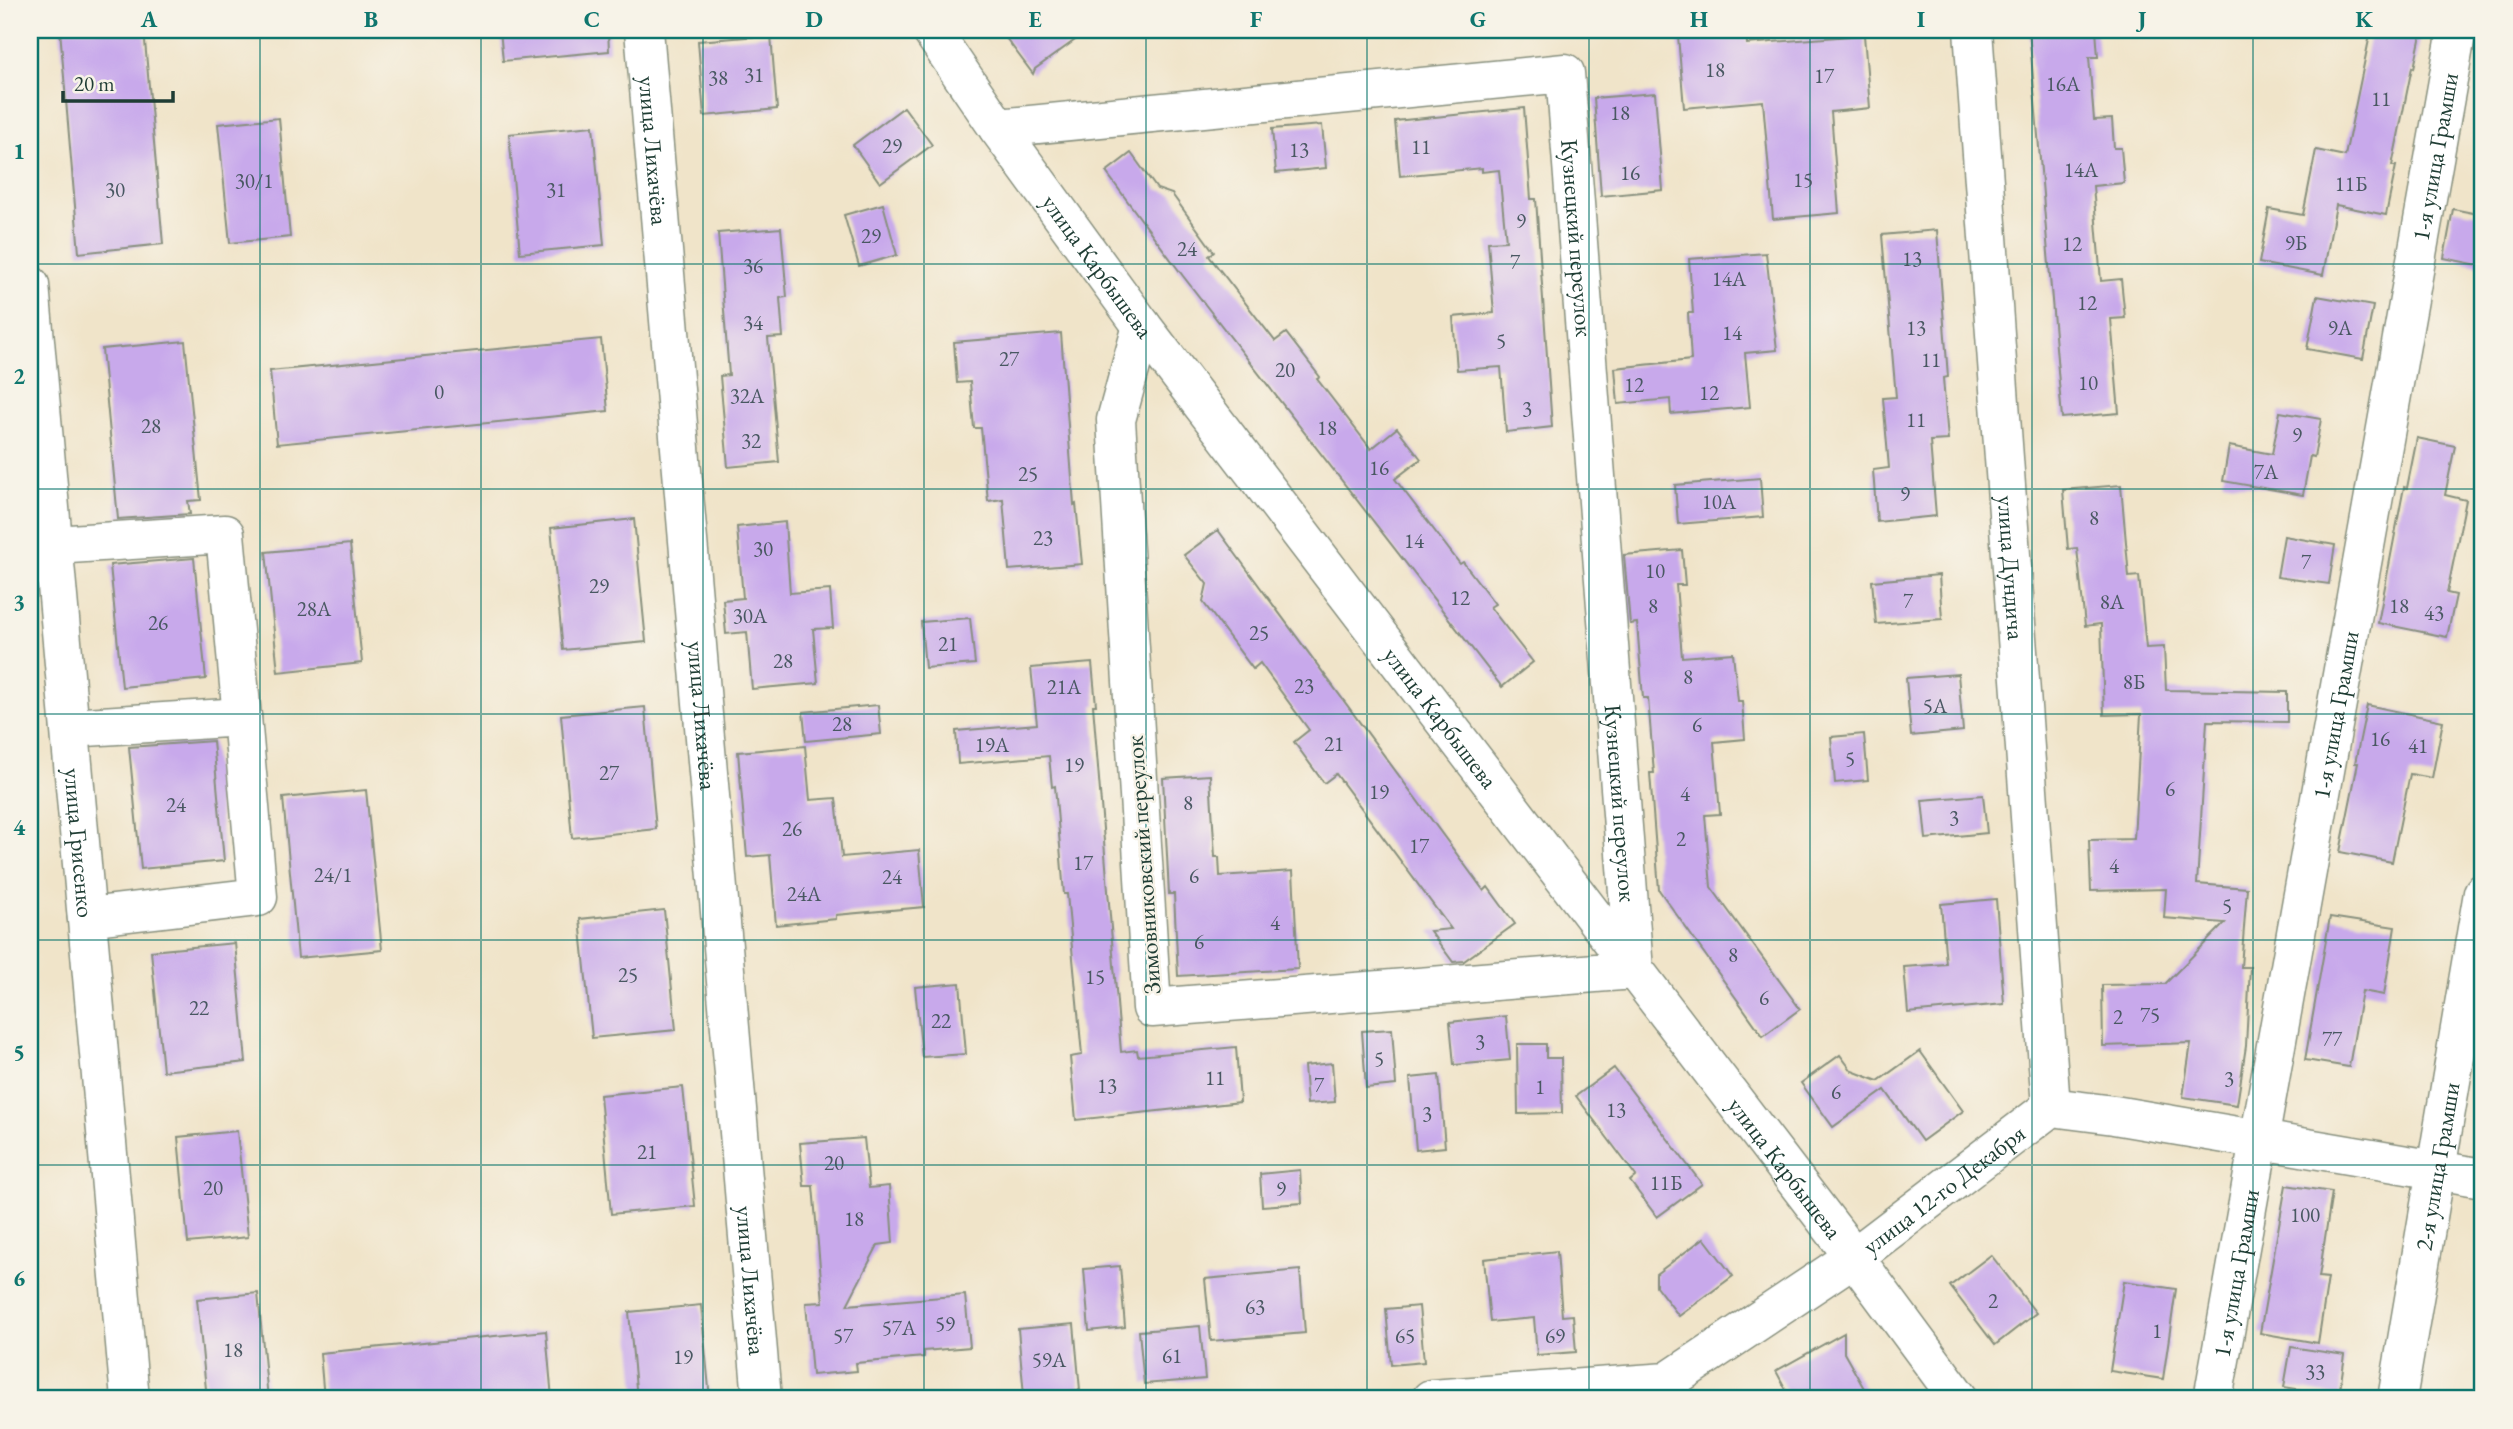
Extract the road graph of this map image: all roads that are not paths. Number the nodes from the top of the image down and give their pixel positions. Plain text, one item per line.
1 (644, 30) edge
2 (931, 30) edge
3 (1973, 30) edge
4 (2456, 30) edge
5 (998, 128) junction
6 (30, 285) edge
7 (1142, 326) junction
8 (34, 374) edge
9 (54, 545) junction
10 (242, 717) junction
11 (70, 728) junction
12 (2483, 893) edge
13 (87, 917) junction
14 (1633, 970) junction
15 (2052, 1107) junction
16 (2259, 1141) junction
17 (2435, 1170) junction
18 (2483, 1178) edge
19 (1854, 1257) junction
20 (1668, 1391) edge
21 (130, 1399) edge
22 (762, 1399) edge
23 (1431, 1399) edge
24 (1959, 1399) edge
25 (2213, 1399) edge
26 (2397, 1399) edge

1 - 22 street, улица Лихачёва
2 - 5 street, улица Карбышева
3 - 15 street, улица Дундича
4 - 16 street, 1-я улица Грамши
5 - 7 street, улица Карбышева
5 - 14 street, Кузнецкий переулок
6 - 8 street, улица Грисенко
7 - 14 street, улица Карбышева
7 - 14 street, Зимовниковский переулок
8 - 9 street, улица Грисенко
9 - 10 street
9 - 11 street, улица Грисенко
10 - 11 street
10 - 13 street
11 - 13 street, улица Грисенко
12 - 17 street, 2-я улица Грамши
13 - 21 street, улица Грисенко
14 - 19 street, улица Карбышева
15 - 16 street
15 - 19 street, улица 12-го Декабря
16 - 17 street
16 - 25 street, 1-я улица Грамши
17 - 18 street
17 - 26 street, 2-я улица Грамши
19 - 20 street, улица 12-го Декабря
19 - 24 street, улица Карбышева
20 - 23 street, улица 12-го Декабря

